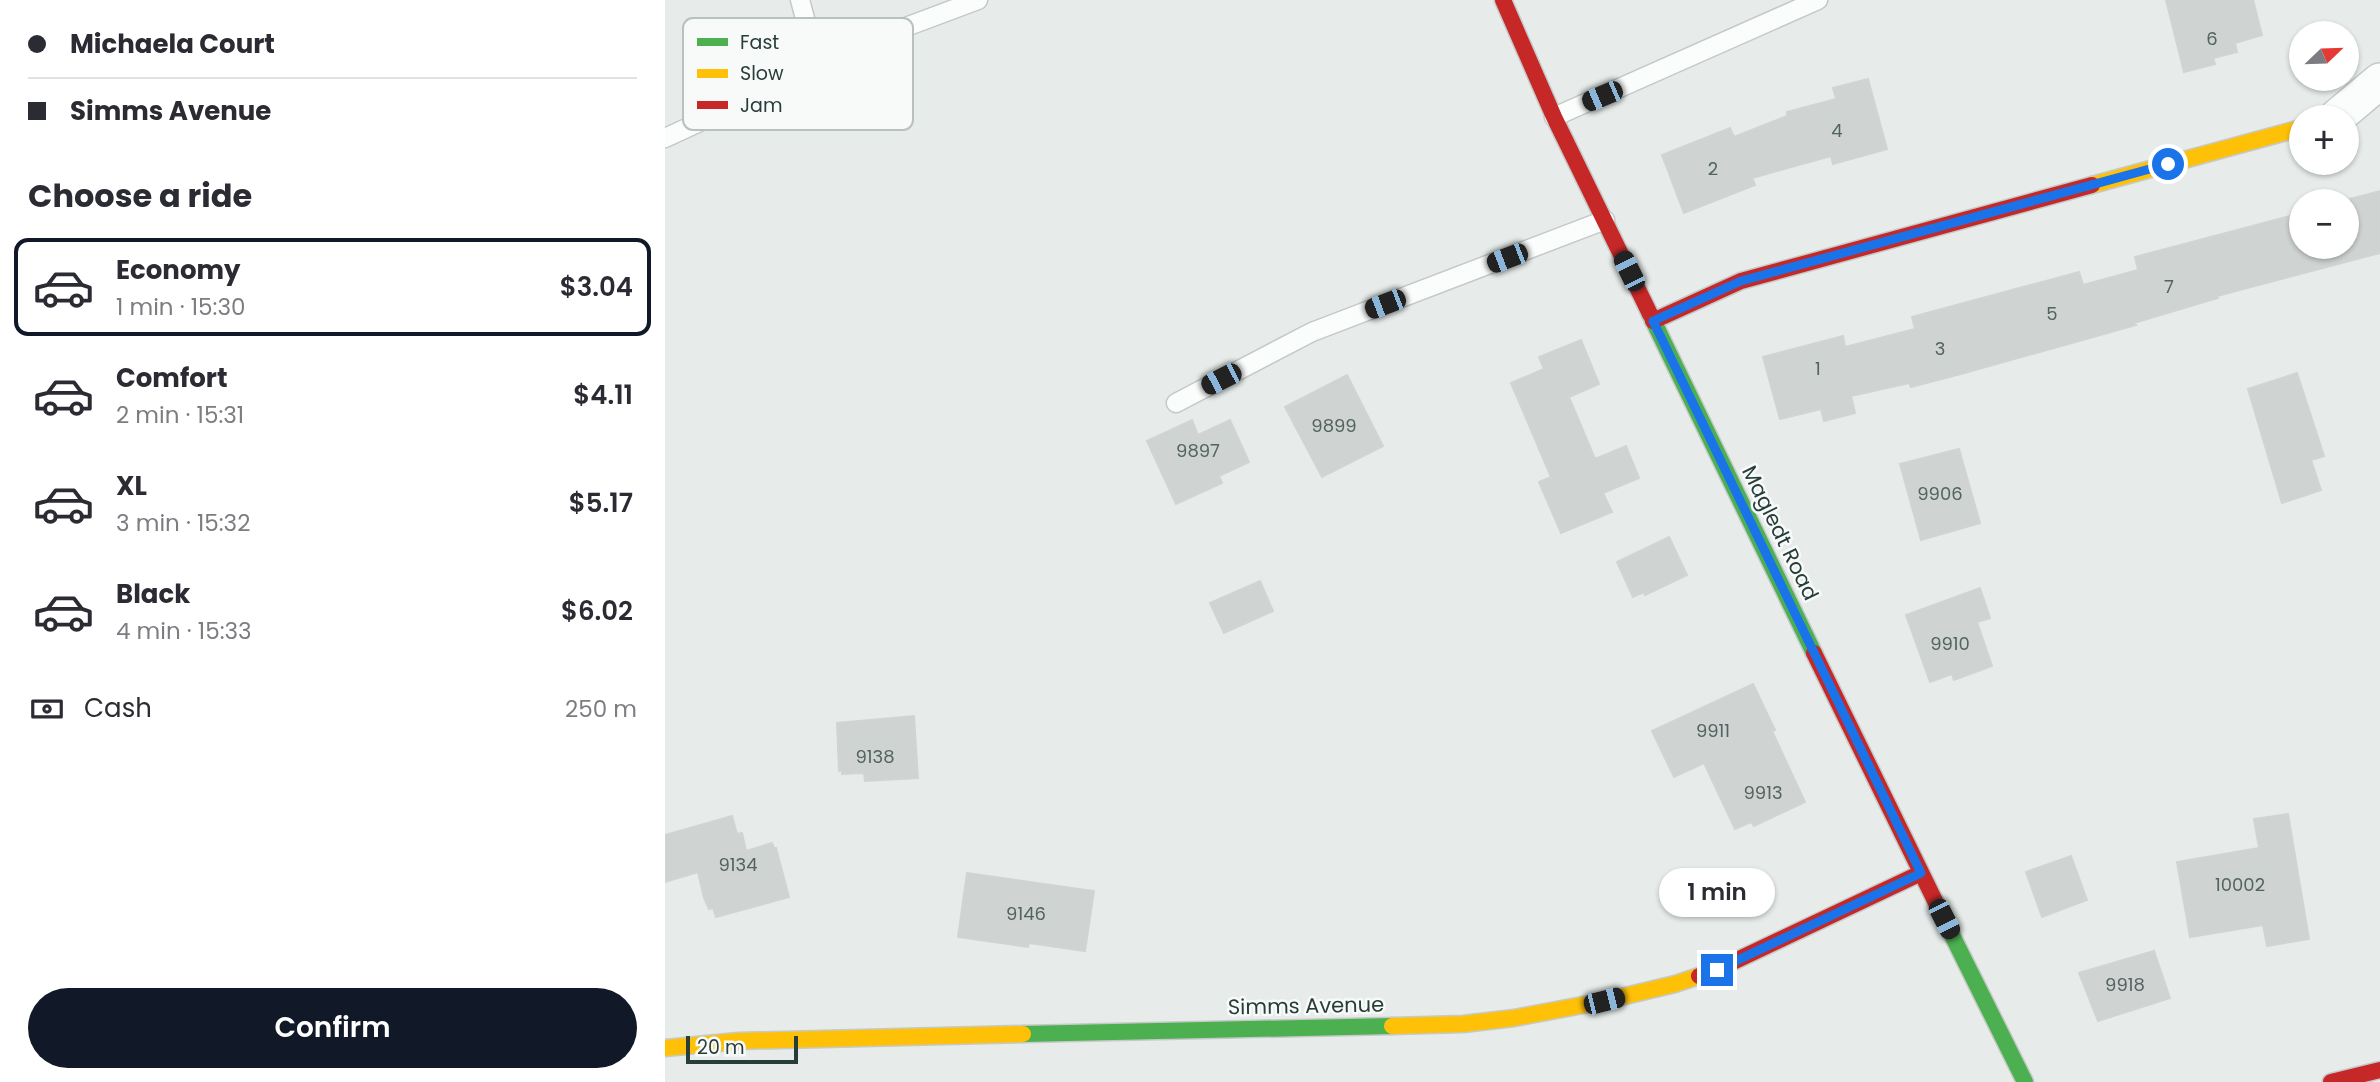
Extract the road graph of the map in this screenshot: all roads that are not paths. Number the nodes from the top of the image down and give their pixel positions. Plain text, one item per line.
1 (800, 0) edge
2 (978, 0) edge
3 (1503, 0) edge
4 (1818, 0) edge
5 (805, 18) edge
6 (913, 24) edge
7 (2380, 81) edge
8 (2351, 105) edge
9 (1554, 117) junction
10 (683, 130) edge
11 (2289, 131) edge
12 (665, 138) edge
13 (1605, 220) junction
14 (1653, 321) junction
15 (1176, 403) dead end
16 (1921, 873) junction
17 (665, 1048) edge
18 (2380, 1070) edge
19 (2025, 1082) edge
20 (2331, 1082) edge

1 - 5 lane
2 - 6 lane
3 - 9 street, Magledt Road
4 - 9 lane
7 - 8 street
9 - 13 street, Magledt Road
10 - 12 lane
11 - 14 street
13 - 14 street, Magledt Road
13 - 15 lane
14 - 16 street, Magledt Road
16 - 17 street, Simms Avenue
16 - 19 street, Magledt Road
18 - 20 street

